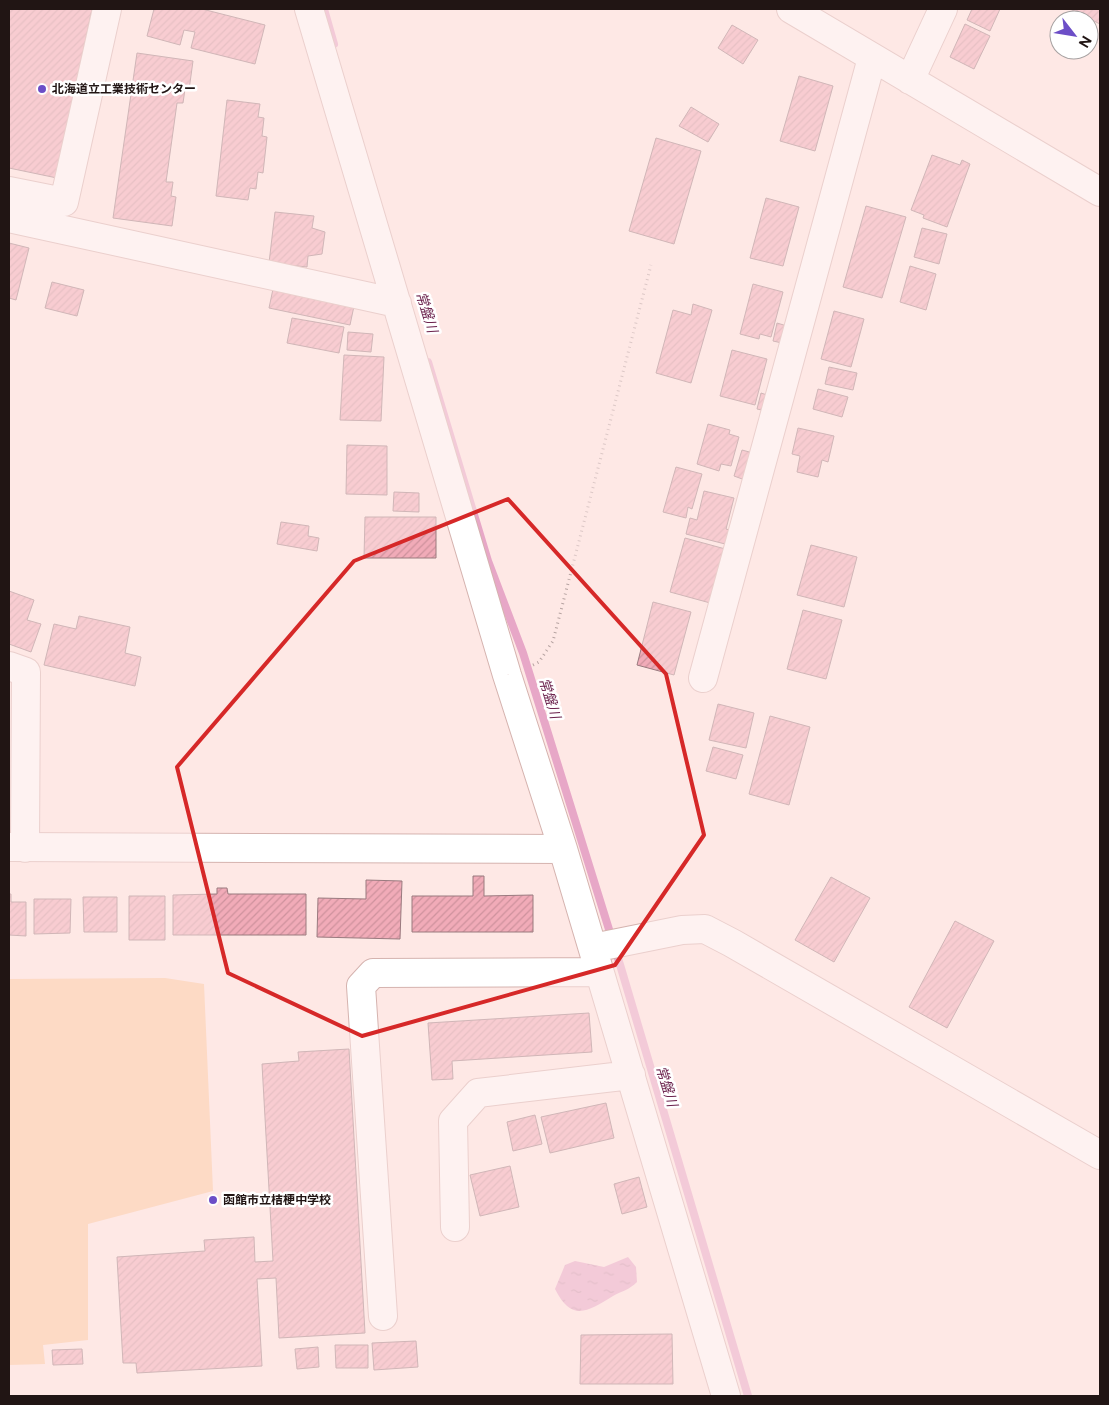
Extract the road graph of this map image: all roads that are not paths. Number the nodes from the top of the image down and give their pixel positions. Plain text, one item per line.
1 (107, 9) edge
2 (309, 9) edge
3 (791, 9) edge
4 (943, 9) edge
5 (872, 58) junction
6 (910, 80) junction
7 (9, 191) edge
8 (1100, 192) edge
9 (9, 218) edge
10 (397, 303) junction
11 (9, 666) edge
12 (702, 678) dead end
13 (17, 847) edge
14 (563, 849) junction
15 (605, 952) junction
16 (631, 1075) junction
17 (1100, 1155) edge
18 (455, 1227) dead end
19 (383, 1316) dead end
20 (726, 1396) edge

1 - 7 street
2 - 10 street
3 - 5 street
4 - 6 street
5 - 6 street
5 - 12 street
6 - 8 street
9 - 10 street
10 - 14 street
11 - 13 street
13 - 14 street
14 - 15 street
15 - 16 street
15 - 17 street
15 - 19 street
16 - 18 street
16 - 20 street

